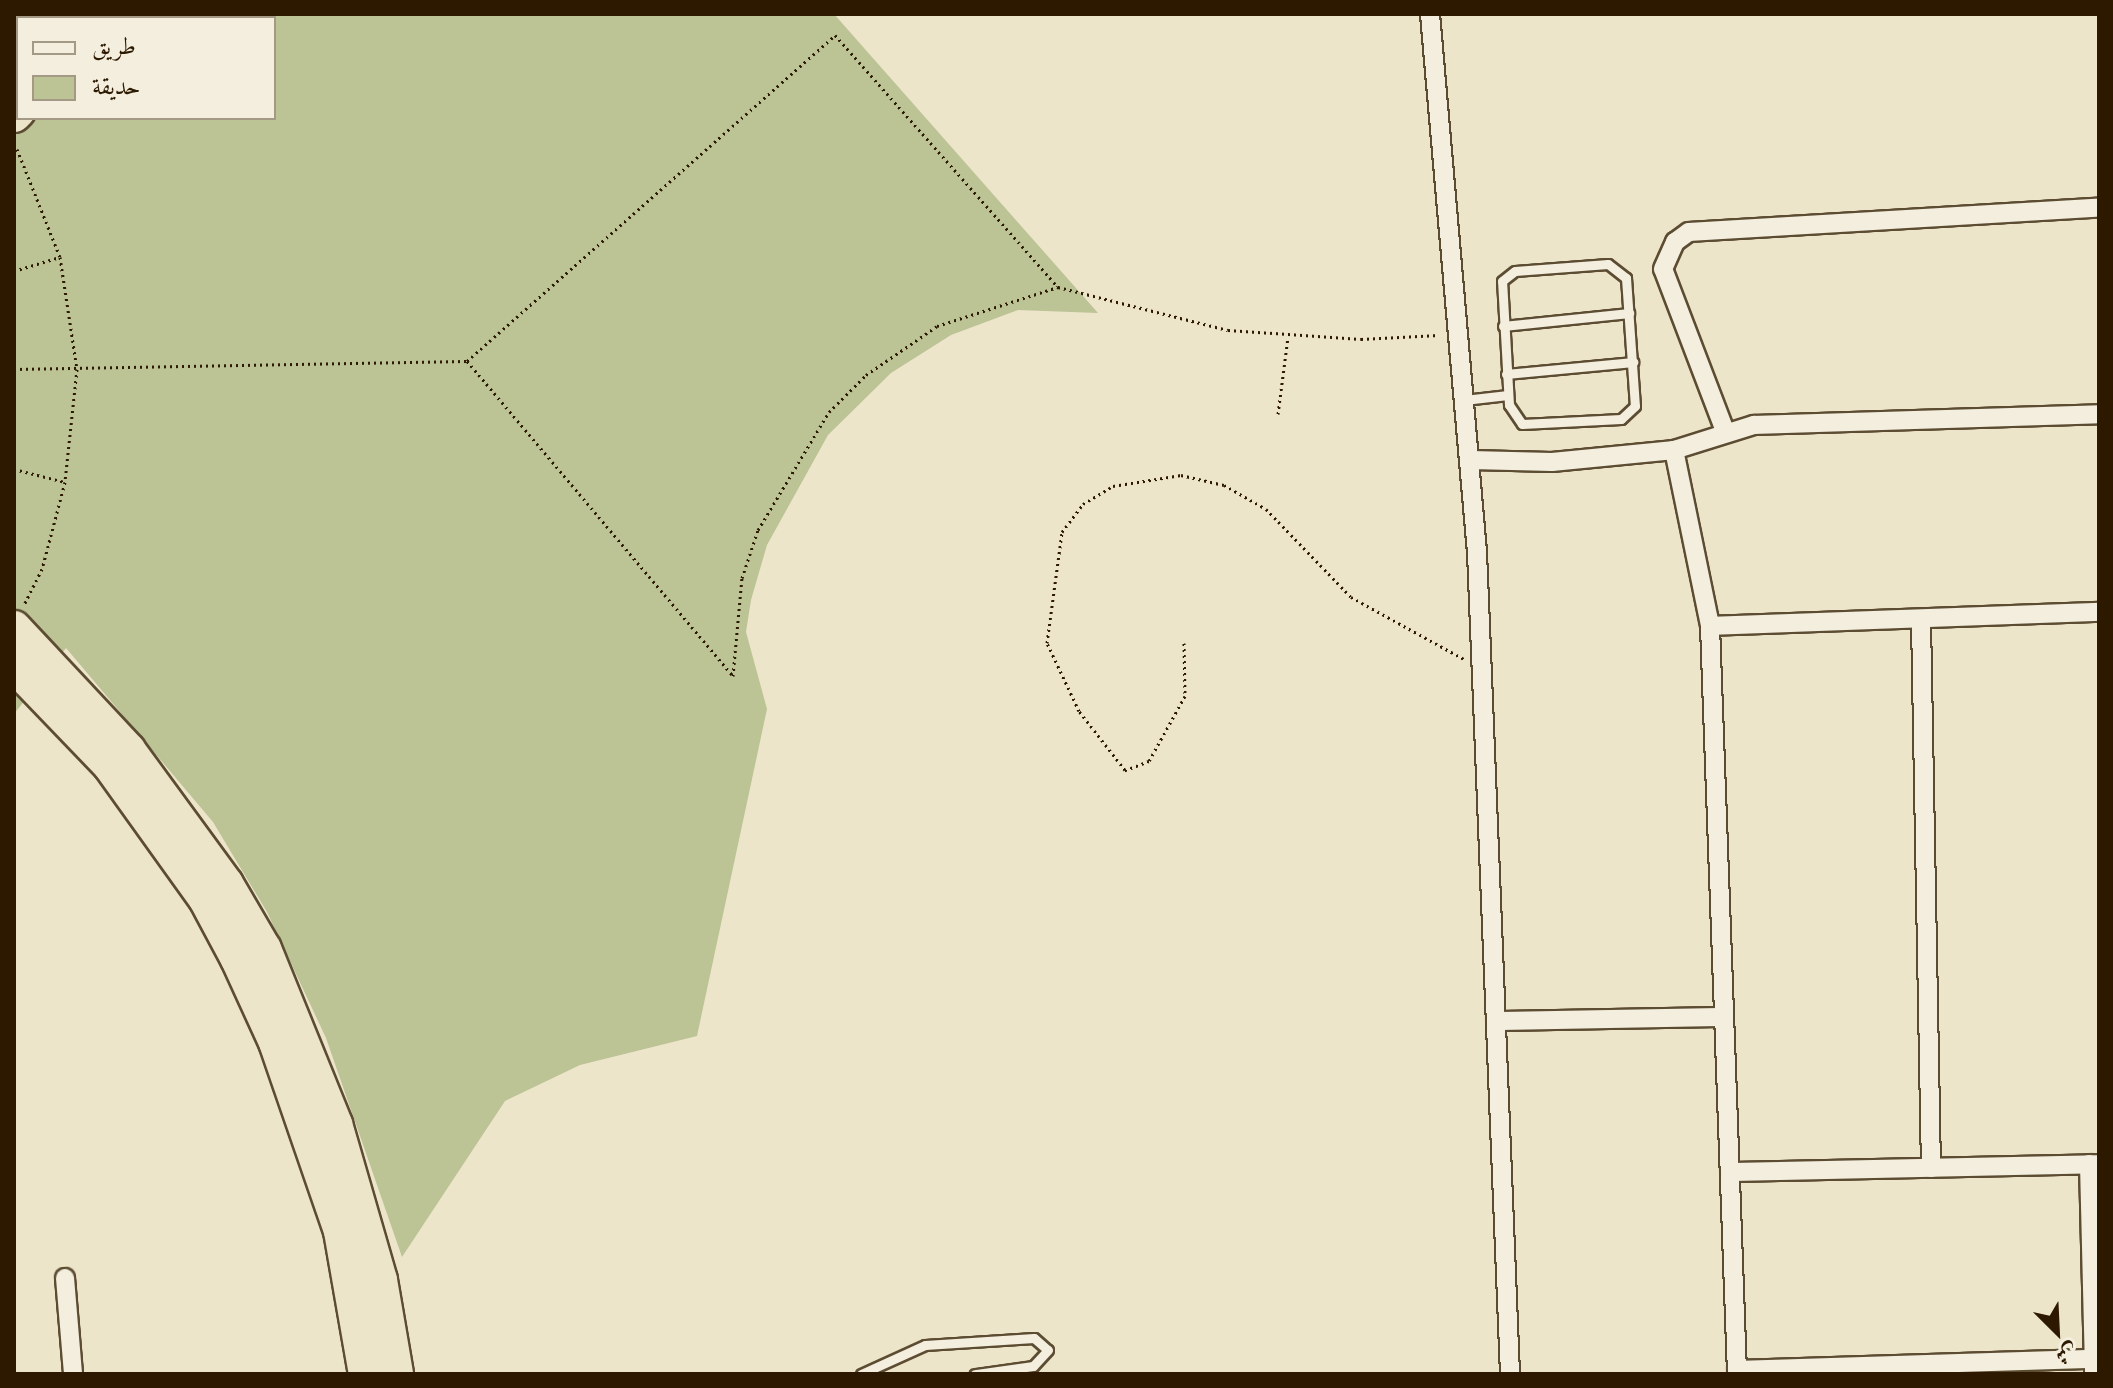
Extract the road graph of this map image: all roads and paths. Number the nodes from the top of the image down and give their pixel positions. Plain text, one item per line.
1 (1430, 14) edge
2 (17, 149) dead end
3 (2099, 208) edge
4 (60, 257) junction
5 (14, 271) edge
6 (1058, 287) junction
7 (1629, 313) junction
8 (1503, 326) junction
9 (1458, 334) junction
10 (1288, 337) junction
11 (467, 361) junction
12 (1633, 362) junction
13 (77, 369) junction
14 (14, 370) edge
15 (1506, 374) junction
16 (1508, 395) junction
17 (1463, 400) junction
18 (1278, 414) dead end
19 (2099, 414) edge
20 (1725, 431) junction
21 (1674, 450) junction
22 (1471, 460) junction
23 (14, 469) edge
24 (65, 482) junction
25 (2099, 612) edge
26 (19, 616) edge
27 (1921, 619) junction
28 (1710, 626) junction
29 (1184, 643) dead end
30 (14, 665) edge
31 (1482, 668) junction
32 (1724, 1017) junction
33 (1496, 1021) junction
34 (2094, 1164) edge
35 (1931, 1168) junction
36 (1730, 1172) junction
37 (65, 1278) dead end
38 (368, 1284) junction
39 (2094, 1367) edge
40 (1737, 1372) edge
41 (73, 1374) edge
42 (366, 1374) edge
43 (396, 1374) edge
44 (861, 1374) edge
45 (975, 1374) edge
46 (1510, 1374) edge

1 - 9 street
2 - 4 path
3 - 20 street
4 - 5 path
4 - 13 path
6 - 10 path
6 - 11 path
6 - 11 path
7 - 8 lane
7 - 8 lane
7 - 12 lane
8 - 15 lane
9 - 10 path
9 - 17 street
10 - 18 path
11 - 13 path
12 - 15 lane
12 - 16 lane
13 - 14 path
13 - 24 path
15 - 16 lane
16 - 17 lane
17 - 22 street
19 - 20 street
20 - 21 street
21 - 22 street
21 - 28 street
22 - 31 street
23 - 24 path
24 - 26 path
25 - 27 street
26 - 38 highway
27 - 28 street
27 - 35 street
28 - 32 street
29 - 31 path
30 - 38 highway
31 - 33 street
32 - 33 street
32 - 36 street
33 - 46 street
34 - 35 street
34 - 39 street
35 - 36 street
36 - 40 street
37 - 41 street
38 - 42 highway
38 - 43 highway
39 - 40 street
44 - 45 lane

